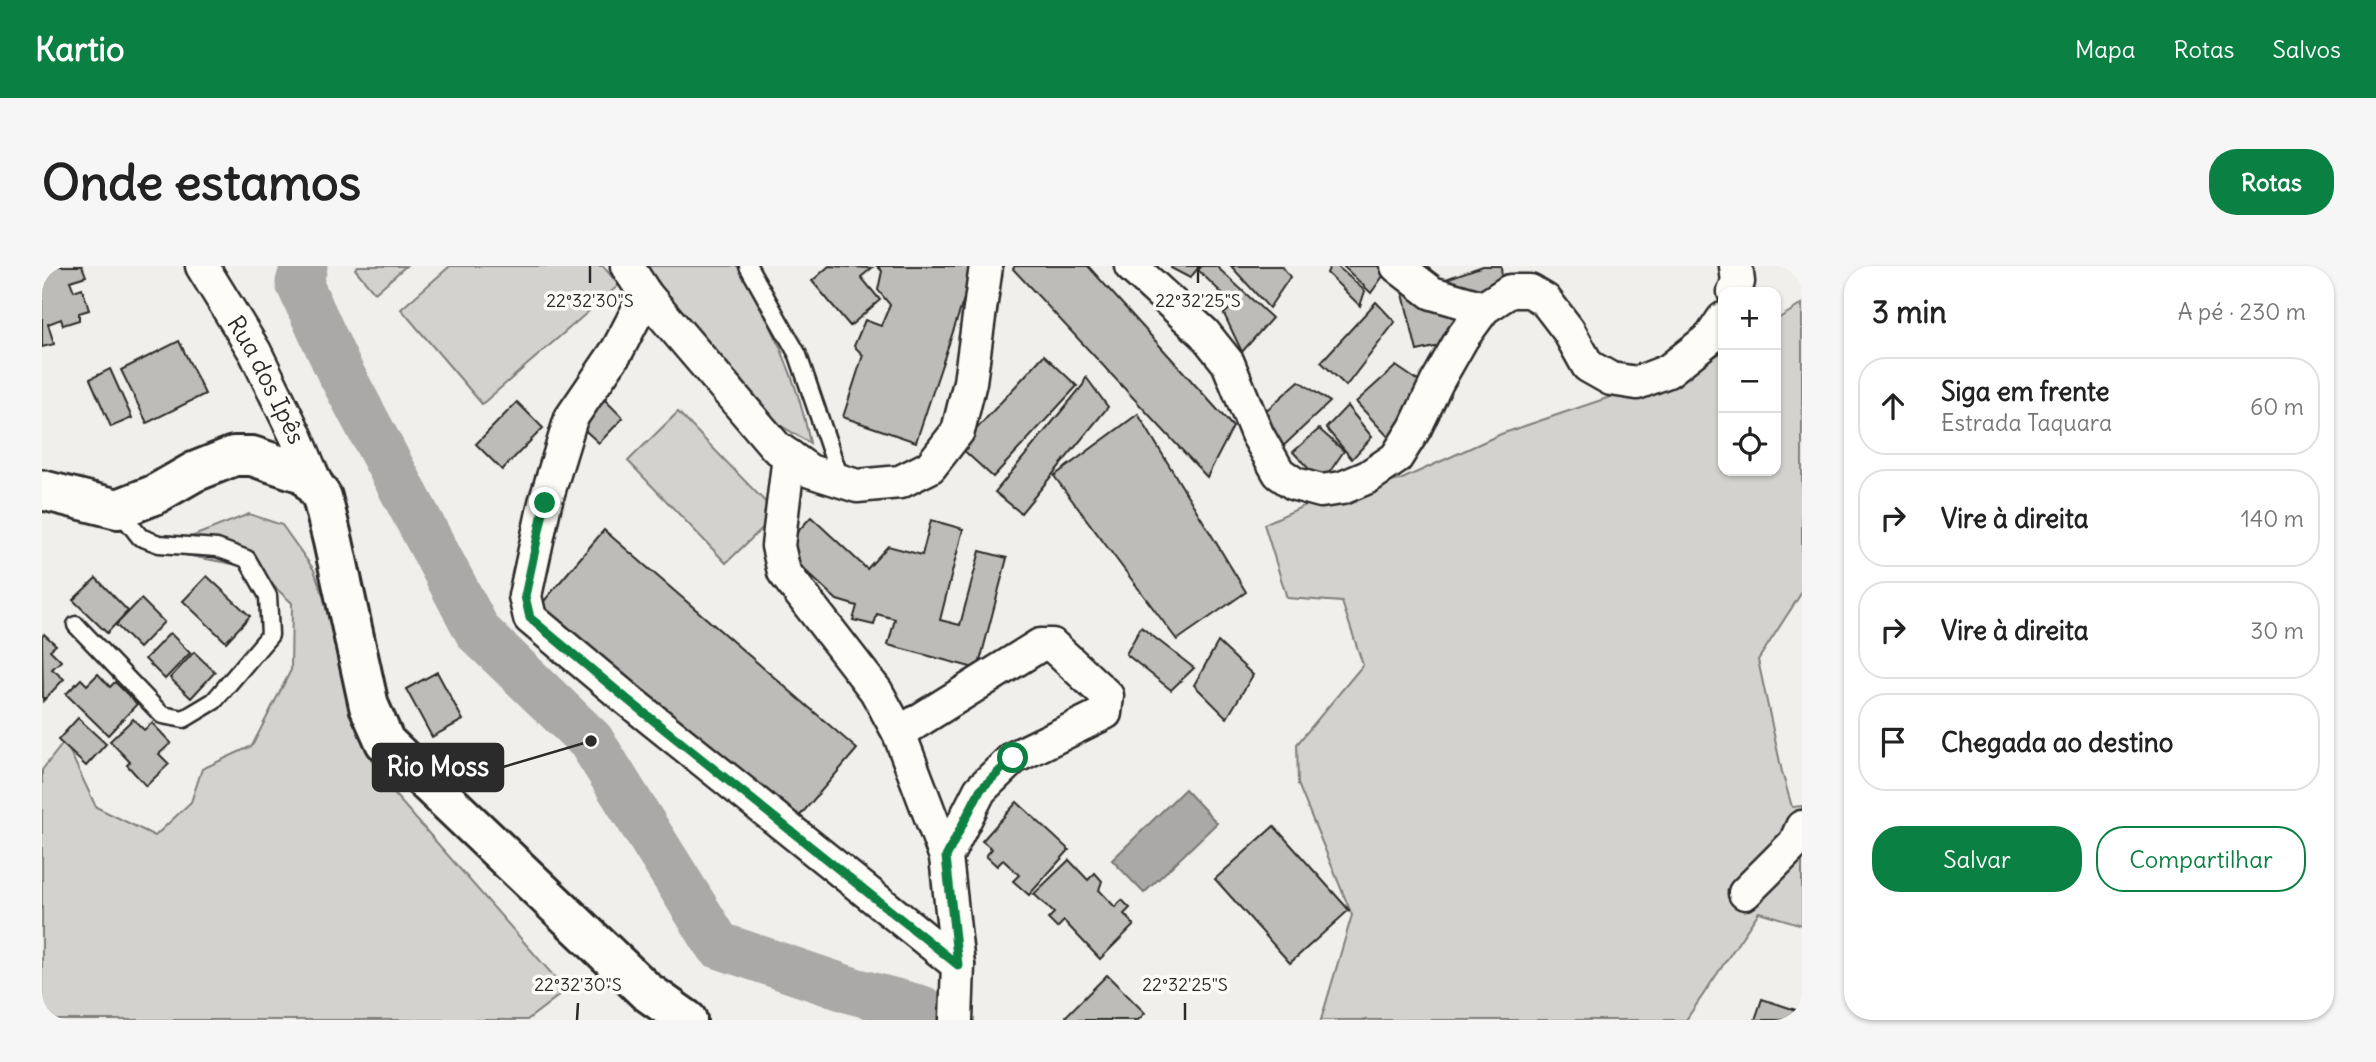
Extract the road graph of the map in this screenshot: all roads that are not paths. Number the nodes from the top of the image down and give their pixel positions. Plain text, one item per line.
1 (202, 266) edge
2 (627, 266) edge
3 (748, 266) edge
4 (986, 266) edge
5 (1131, 266) edge
6 (1397, 266) edge
7 (1736, 266) edge
8 (1736, 287) edge
9 (646, 295) junction
10 (1484, 308) junction
11 (1718, 327) edge
12 (789, 456) junction
13 (841, 481) junction
14 (42, 490) edge
15 (321, 497) junction
16 (118, 509) junction
17 (76, 625) dead end
18 (899, 733) junction
19 (1802, 827) edge
20 (946, 857) junction
21 (1745, 893) dead end
22 (958, 965) junction
23 (687, 1020) edge
24 (956, 1020) edge

1 - 15 street, Rua dos Ipês
2 - 9 street
3 - 13 lane
4 - 13 street
5 - 10 street
6 - 10 street
7 - 8 street
9 - 12 street
9 - 22 street
10 - 11 street
12 - 13 street
12 - 18 street
14 - 16 street
15 - 16 street
15 - 23 street
16 - 17 lane
18 - 20 street
18 - 20 street
19 - 21 street
20 - 22 street
22 - 24 street

